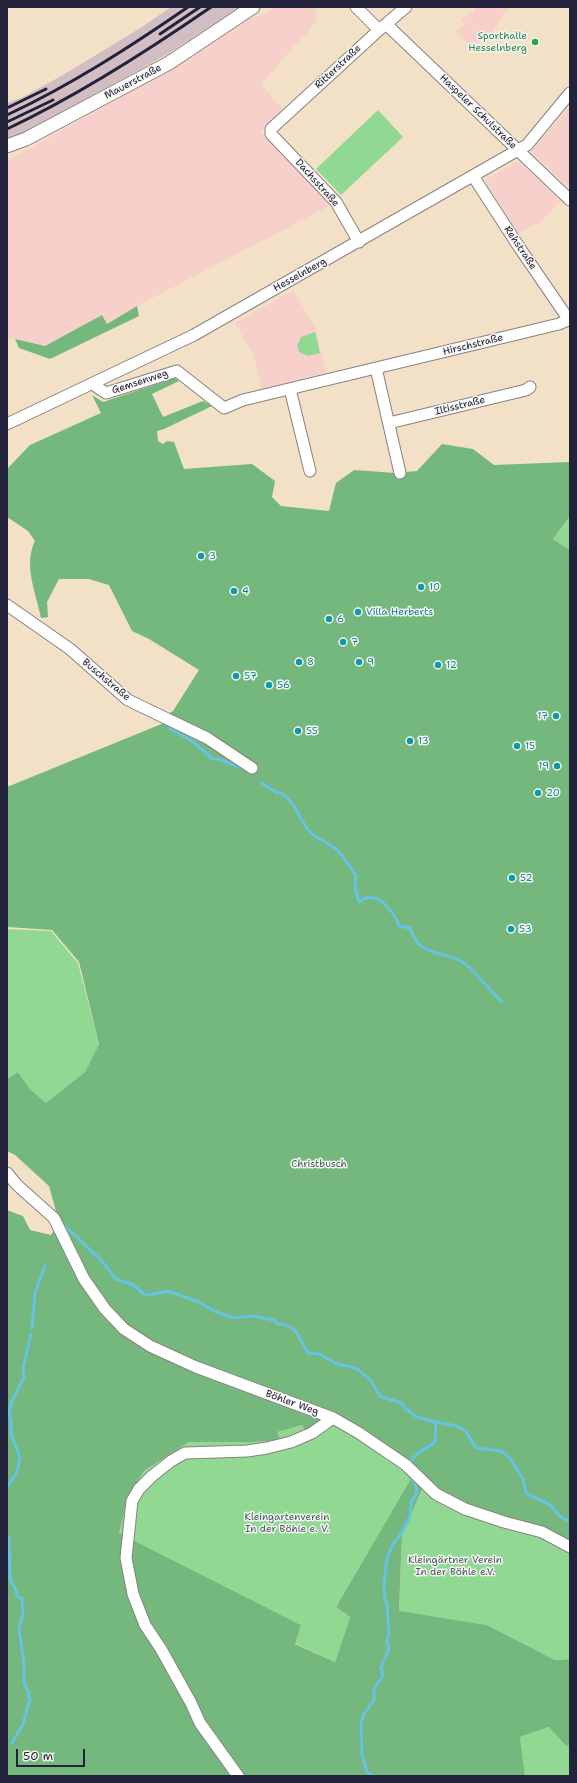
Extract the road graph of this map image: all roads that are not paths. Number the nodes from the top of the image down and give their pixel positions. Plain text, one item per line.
1 (253, 7) edge
2 (356, 7) edge
3 (406, 7) edge
4 (382, 27) junction
5 (570, 93) edge
6 (271, 129) joint
7 (7, 146) edge
8 (518, 150) junction
9 (473, 176) junction
10 (570, 200) edge
11 (359, 242) junction
12 (569, 319) edge
13 (376, 368) junction
14 (95, 383) junction
15 (530, 387) dead end
16 (290, 389) junction
17 (224, 408) joint
18 (389, 423) junction
19 (7, 424) edge
20 (310, 471) dead end
21 (400, 473) dead end
22 (7, 605) edge
23 (252, 768) dead end
24 (7, 1173) edge
25 (333, 1418) junction
26 (570, 1547) edge
27 (238, 1776) edge

1 - 7 street, Mauerstraße
2 - 4 street, Haspeler Schulstraße
3 - 4 street, Ritterstraße
4 - 6 street, Ritterstraße
4 - 8 street, Haspeler Schulstraße
5 - 8 street, Hesselnberg
6 - 11 street, Dachsstraße
8 - 9 street, Hesselnberg
8 - 10 street, Haspeler Schulstraße
9 - 11 street, Hesselnberg
9 - 12 street, Rehstraße
11 - 14 street, Hesselnberg
12 - 13 street, Hirschstraße
13 - 16 street, Hirschstraße
13 - 18 street
14 - 17 street, Gemsenweg
14 - 19 street, Hesselnberg
15 - 18 street, Iltisstraße
16 - 17 street, Hirschstraße
16 - 20 street
18 - 21 street
22 - 23 street, Buschstraße
24 - 25 street, Böhler Weg
25 - 26 street, Böhler Weg
25 - 27 street

